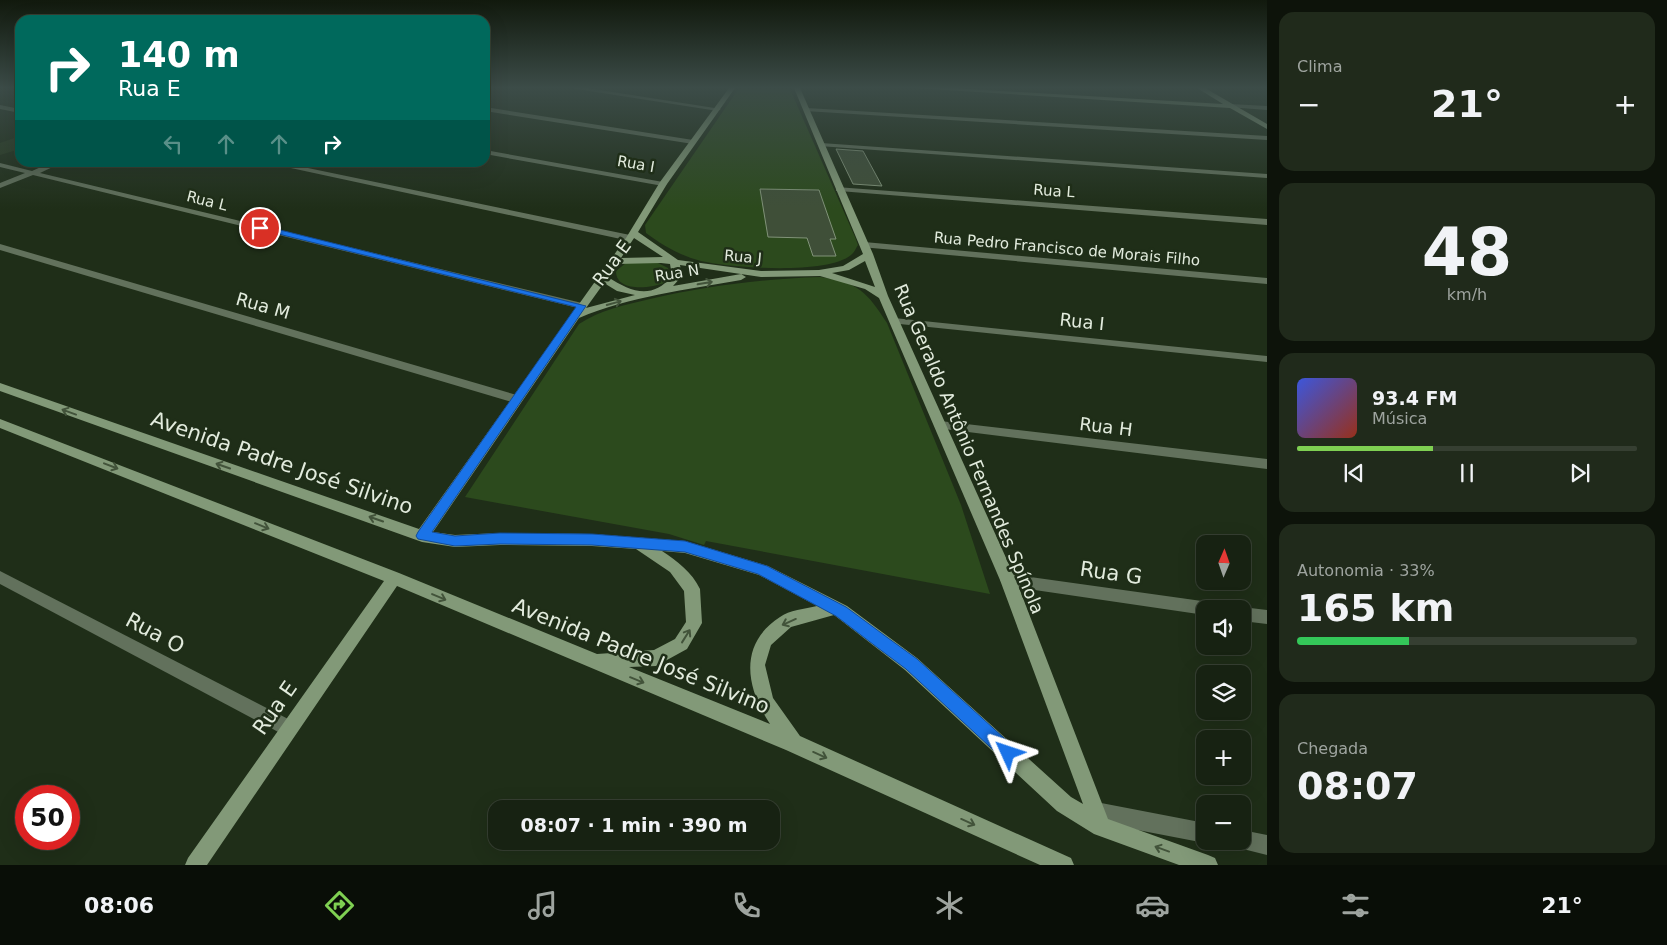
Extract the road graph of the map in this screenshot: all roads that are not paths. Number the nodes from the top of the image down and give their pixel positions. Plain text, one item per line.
1 (607, 128) edge
2 (703, 128) edge
3 (814, 128) edge
4 (1109, 128) edge
5 (1267, 138) edge
6 (693, 142) junction
7 (821, 145) junction
8 (490, 153) edge
9 (0, 165) edge
10 (48, 167) edge
11 (291, 167) edge
12 (34, 173) junction
13 (1267, 176) edge
14 (663, 184) junction
15 (0, 186) edge
16 (839, 189) junction
17 (1267, 222) edge
18 (631, 235) junction
19 (0, 247) edge
20 (866, 250) junction
21 (612, 261) junction
22 (674, 261) junction
23 (819, 273) junction
24 (761, 274) junction
25 (602, 277) junction
26 (1267, 281) edge
27 (657, 292) junction
28 (883, 296) junction
29 (582, 306) junction
30 (572, 318) junction
31 (894, 321) junction
32 (1267, 359) edge
33 (0, 387) edge
34 (516, 399) junction
35 (0, 423) edge
36 (940, 425) junction
37 (1267, 464) edge
38 (422, 536) junction
39 (639, 543) junction
40 (0, 577) edge
41 (394, 578) junction
42 (1008, 580) junction
43 (1196, 607) edge
44 (835, 608) junction
45 (1251, 615) edge
46 (1267, 617) edge
47 (593, 661) junction
48 (288, 728) junction
49 (793, 743) junction
50 (1098, 819) junction
51 (1196, 832) edge
52 (1251, 842) edge
53 (1267, 845) edge
54 (195, 865) edge
55 (1064, 865) edge
56 (1208, 865) edge

1 - 6 street
2 - 6 street, Rua E
3 - 7 street, Rua Geraldo Antônio Fernandes Spínola
4 - 5 street
6 - 14 street, Rua E
7 - 13 street
7 - 16 street, Rua Geraldo Antônio Fernandes Spínola
8 - 14 street, Rua I
9 - 12 street, Rua L
10 - 12 street
11 - 18 street
12 - 15 street
12 - 29 street, Rua L
14 - 18 street, Rua E
16 - 17 street, Rua L
16 - 20 street, Rua Geraldo Antônio Fernandes Spínola
18 - 21 street, Rua E
18 - 22 street
19 - 34 street, Rua M
20 - 23 street, Rua J
20 - 26 street, Rua Pedro Francisco de Morais Filho
20 - 28 street, Rua Geraldo Antônio Fernandes Spínola
21 - 22 street, Rua J
21 - 25 street, Rua E
22 - 24 street, Rua J
22 - 27 street
23 - 24 street, Rua J
23 - 28 street
27 -> 24 street, Rua N
25 - 27 street, Rua N
25 - 29 street, Rua E
30 -> 27 street
28 - 31 street, Rua Geraldo Antônio Fernandes Spínola
29 - 30 street, Rua E
30 - 34 street, Rua E
31 - 32 street, Rua I
31 - 36 street, Rua Geraldo Antônio Fernandes Spínola
38 -> 33 street, Avenida Padre José Silvino
34 - 38 street, Rua E
35 -> 41 street, Avenida Padre José Silvino
36 - 37 street, Rua H
36 - 42 street, Rua Geraldo Antônio Fernandes Spínola
38 - 39 street, Avenida Padre José Silvino
39 - 44 street, Avenida Padre José Silvino
47 -> 39 street
40 - 48 street, Rua O
41 -> 47 street, Avenida Padre José Silvino
41 - 48 street, Rua E
42 - 43 street, Rua G
42 - 50 street, Rua Geraldo Antônio Fernandes Spínola
44 -> 49 street
44 - 50 street, Avenida Padre José Silvino
45 - 46 street
47 -> 49 street, Avenida Padre José Silvino
48 - 54 street, Rua E
49 -> 55 street, Avenida Padre José Silvino
50 - 51 street
56 -> 50 street, Avenida Padre José Silvino
52 - 53 street

